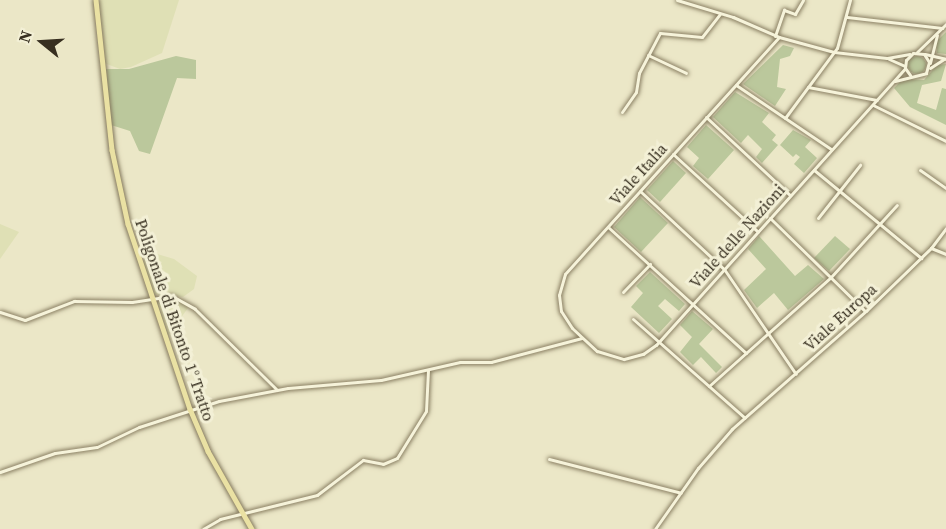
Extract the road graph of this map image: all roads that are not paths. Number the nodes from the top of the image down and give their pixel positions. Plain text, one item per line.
1 (96, 0) edge
2 (677, 0) edge
3 (803, 0) edge
4 (850, 0) edge
5 (720, 14) junction
6 (847, 17) junction
7 (946, 24) edge
8 (941, 30) junction
9 (777, 37) junction
10 (834, 52) junction
11 (915, 53) junction
12 (910, 54) junction
13 (924, 54) junction
14 (648, 55) junction
15 (931, 55) junction
16 (887, 58) junction
17 (946, 59) edge
18 (905, 67) junction
19 (929, 68) junction
20 (686, 73) dead end
21 (910, 75) junction
22 (893, 82) junction
23 (736, 85) junction
24 (807, 87) junction
25 (877, 100) junction
26 (873, 105) junction
27 (622, 112) dead end
28 (706, 117) junction
29 (785, 118) junction
30 (946, 141) edge
31 (832, 149) junction
32 (673, 154) junction
33 (860, 165) dead end
34 (814, 170) junction
35 (920, 170) dead end
36 (946, 188) edge
37 (640, 191) junction
38 (840, 191) junction
39 (790, 195) junction
40 (897, 205) dead end
41 (770, 218) junction
42 (818, 218) dead end
43 (881, 224) junction
44 (607, 227) junction
45 (946, 228) edge
46 (758, 232) junction
47 (931, 248) junction
48 (946, 254) edge
49 (921, 258) junction
50 (650, 264) junction
51 (724, 269) junction
52 (830, 278) junction
53 (623, 292) dead end
54 (152, 299) junction
55 (693, 303) junction
56 (0, 312) edge
57 (866, 312) junction
58 (633, 319) dead end
59 (768, 333) junction
60 (582, 338) junction
61 (659, 341) junction
62 (746, 353) junction
63 (428, 370) junction
64 (796, 374) junction
65 (710, 386) junction
66 (277, 390) junction
67 (190, 409) junction
68 (745, 418) junction
69 (549, 459) dead end
70 (0, 472) edge
71 (681, 493) junction
72 (243, 513) junction
73 (203, 529) edge
74 (252, 529) edge
75 (655, 529) edge

1 - 54 main road, Poligonale di Bitonto 1° Tratto
2 - 5 street
3 - 9 street, Viale Italia
4 - 6 street
5 - 9 street
5 - 14 street
6 - 8 street
6 - 10 street
7 - 8 street
8 - 11 street
8 - 15 street
9 - 10 street
9 - 23 street, Viale Italia
10 - 16 street
10 - 24 street
11 - 12 street
11 - 13 street
12 - 16 street
12 - 18 street
13 - 15 street
13 - 19 street
14 - 20 street
14 - 27 street
15 - 17 street
15 - 19 street
16 - 18 street
17 - 19 street
18 - 21 street
18 - 22 street, Viale delle Nazioni
19 - 21 street
21 - 22 street, Viale delle Nazioni
22 - 25 street, Viale delle Nazioni
23 - 28 street, Viale Italia
23 - 29 street
24 - 25 street
24 - 29 street
25 - 26 street, Viale delle Nazioni
26 - 30 street
26 - 31 street, Viale delle Nazioni
28 - 32 street, Viale Italia
28 - 39 street
29 - 31 street
31 - 34 street, Viale delle Nazioni
32 - 37 street, Viale Italia
32 - 46 street
33 - 38 street
34 - 38 street
34 - 39 street, Viale delle Nazioni
35 - 36 street
37 - 44 street, Viale Italia
37 - 51 street
38 - 42 street
38 - 43 street
39 - 41 street, Viale delle Nazioni
40 - 43 street
41 - 46 street, Viale delle Nazioni
41 - 52 street
43 - 49 street
43 - 52 street
44 - 50 street
44 - 60 street, Viale Italia
45 - 47 street, Viale Europa
46 - 51 street, Viale delle Nazioni
47 - 48 street
47 - 49 street, Viale Europa
49 - 57 street, Viale Europa
50 - 53 street
50 - 55 street
51 - 55 street, Viale delle Nazioni
51 - 59 street
52 - 57 street
52 - 59 street
54 - 56 street
54 - 66 street
54 - 67 main road, Poligonale di Bitonto 1° Tratto
55 - 61 street, Viale delle Nazioni
55 - 62 street
57 - 64 street, Viale Europa
58 - 61 street
59 - 62 street
59 - 64 street
60 - 61 street, Viale delle Nazioni
60 - 63 street
61 - 65 street
62 - 65 street
63 - 66 street
63 - 72 street
64 - 68 street, Viale Europa
65 - 68 street
66 - 67 street
67 - 70 street
67 - 72 main road, Poligonale di Bitonto 1° Tratto
68 - 71 street, Viale Europa
69 - 71 street
71 - 75 street, Viale Europa
72 - 73 street
72 - 74 main road, Poligonale di Bitonto 1° Tratto

